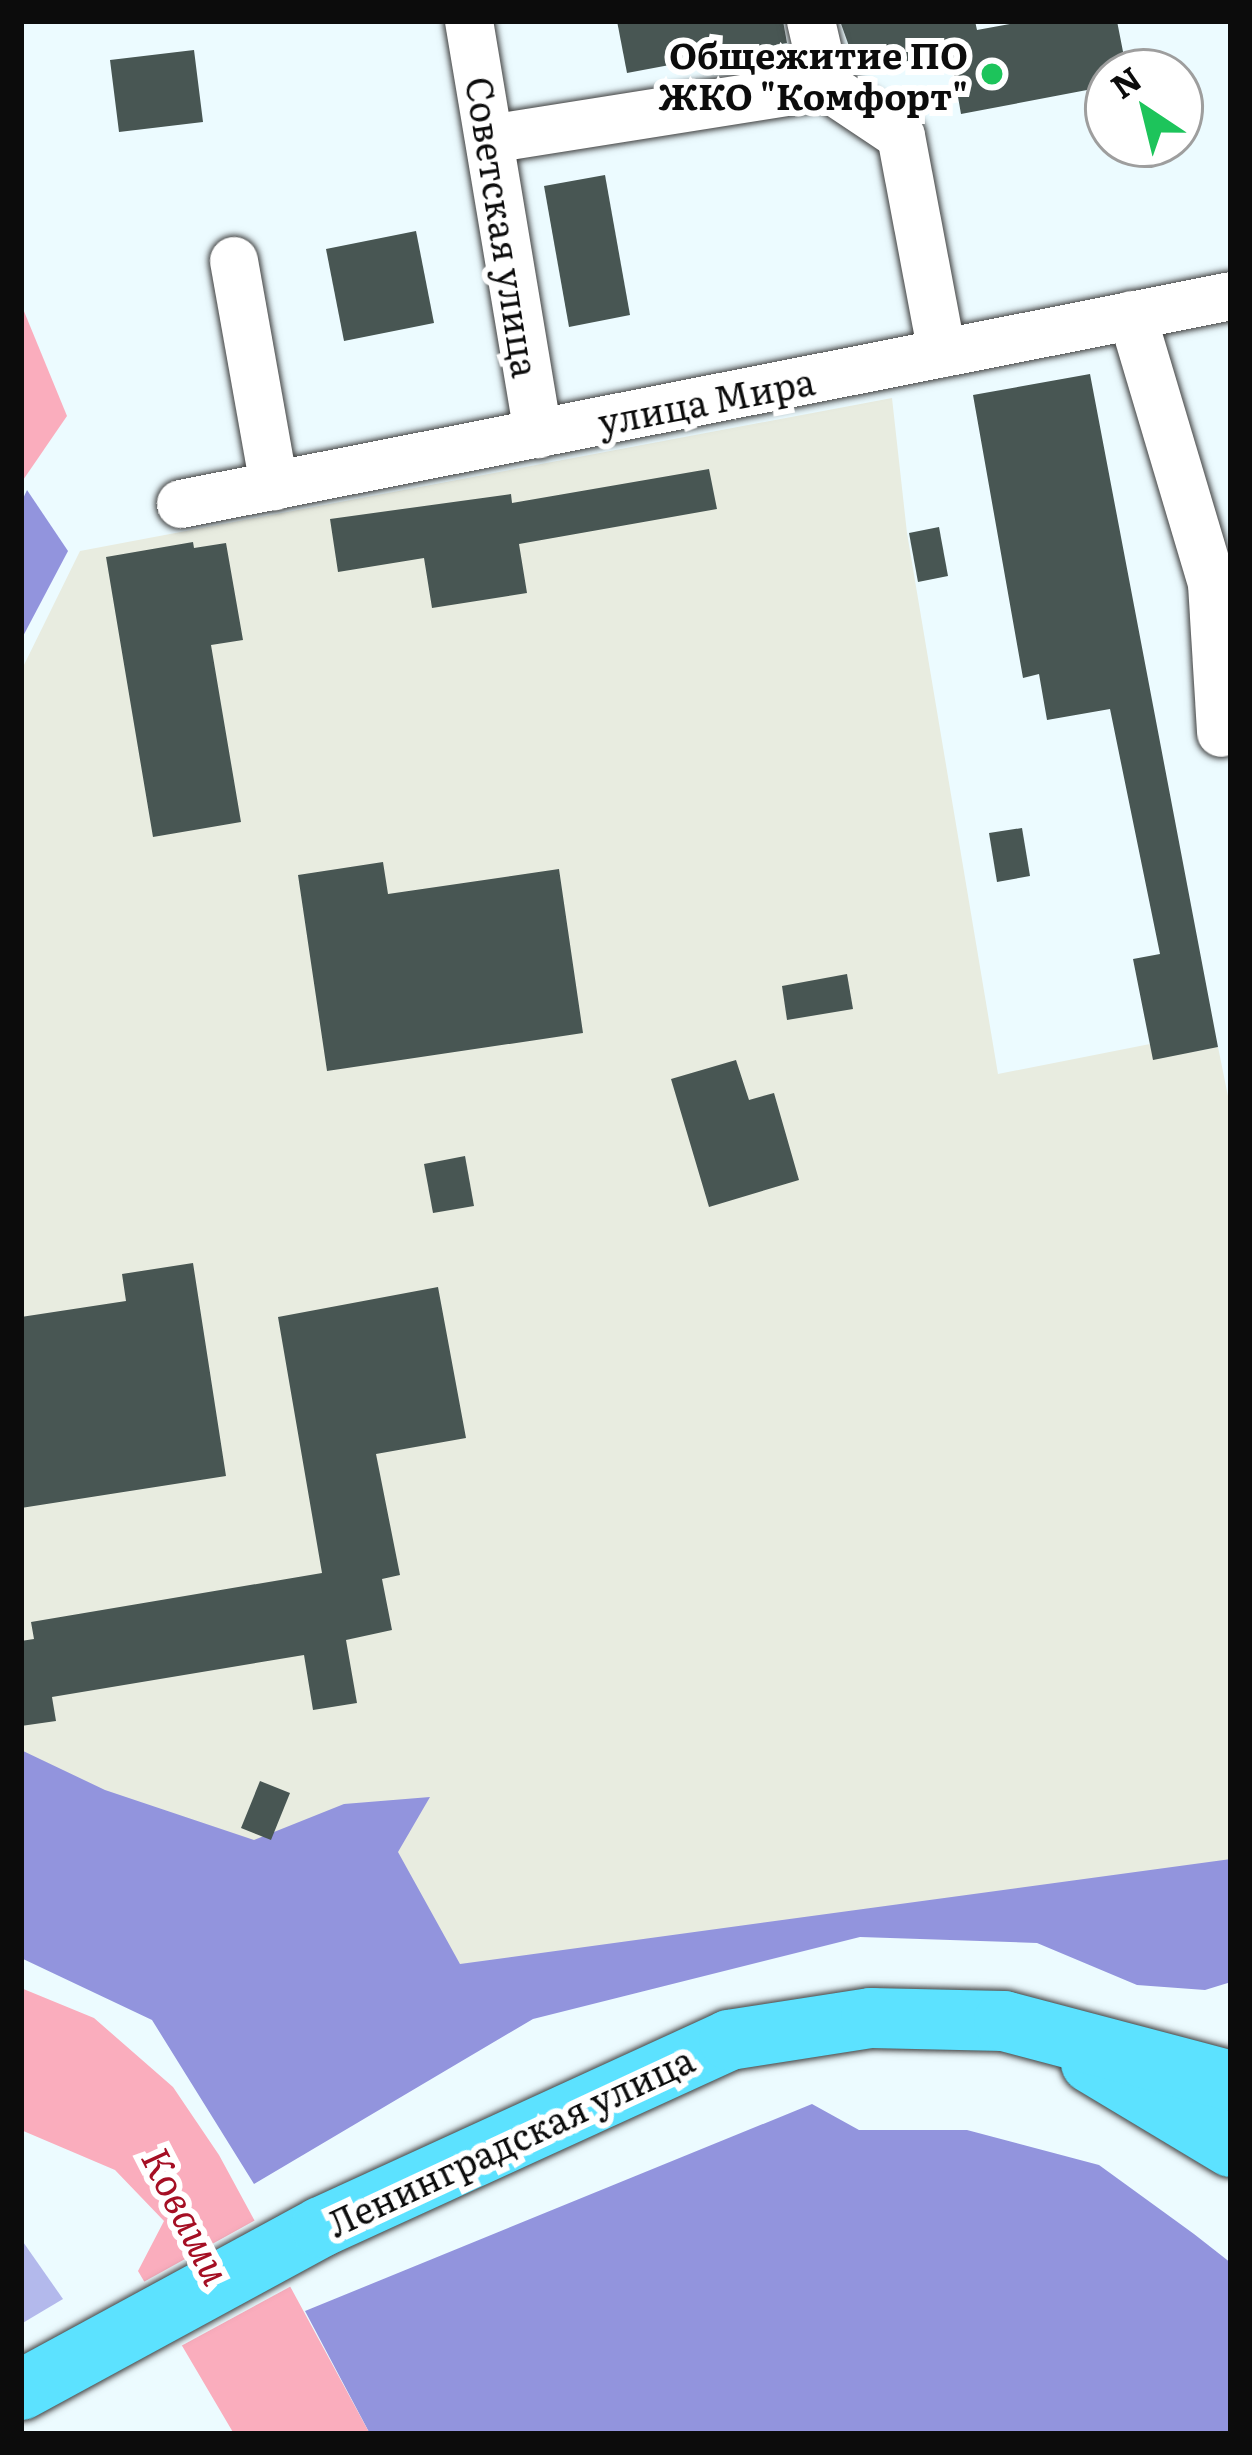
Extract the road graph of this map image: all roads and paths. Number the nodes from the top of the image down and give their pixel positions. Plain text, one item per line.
1 (469, 21) edge
2 (811, 21) edge
3 (826, 86) junction
4 (490, 139) junction
5 (234, 261) dead end
6 (1231, 296) edge
7 (1132, 315) junction
8 (942, 353) junction
9 (538, 434) junction
10 (274, 486) junction
11 (181, 505) dead end
12 (1221, 733) dead end
13 (1036, 2026) junction
14 (1231, 2048) edge
15 (1231, 2081) edge
16 (1231, 2147) edge
17 (41, 2379) edge

1 - 4 street, Советская улица
2 - 3 street
3 - 4 street
3 - 8 street
4 - 9 street, Советская улица
5 - 10 street
6 - 7 street, улица Мира
7 - 8 street, улица Мира
7 - 12 street
8 - 9 street, улица Мира
9 - 10 street, улица Мира
10 - 11 street, улица Мира
13 - 14 main road
13 - 15 main road
13 - 16 main road
13 - 17 main road, Ленинградская улица

